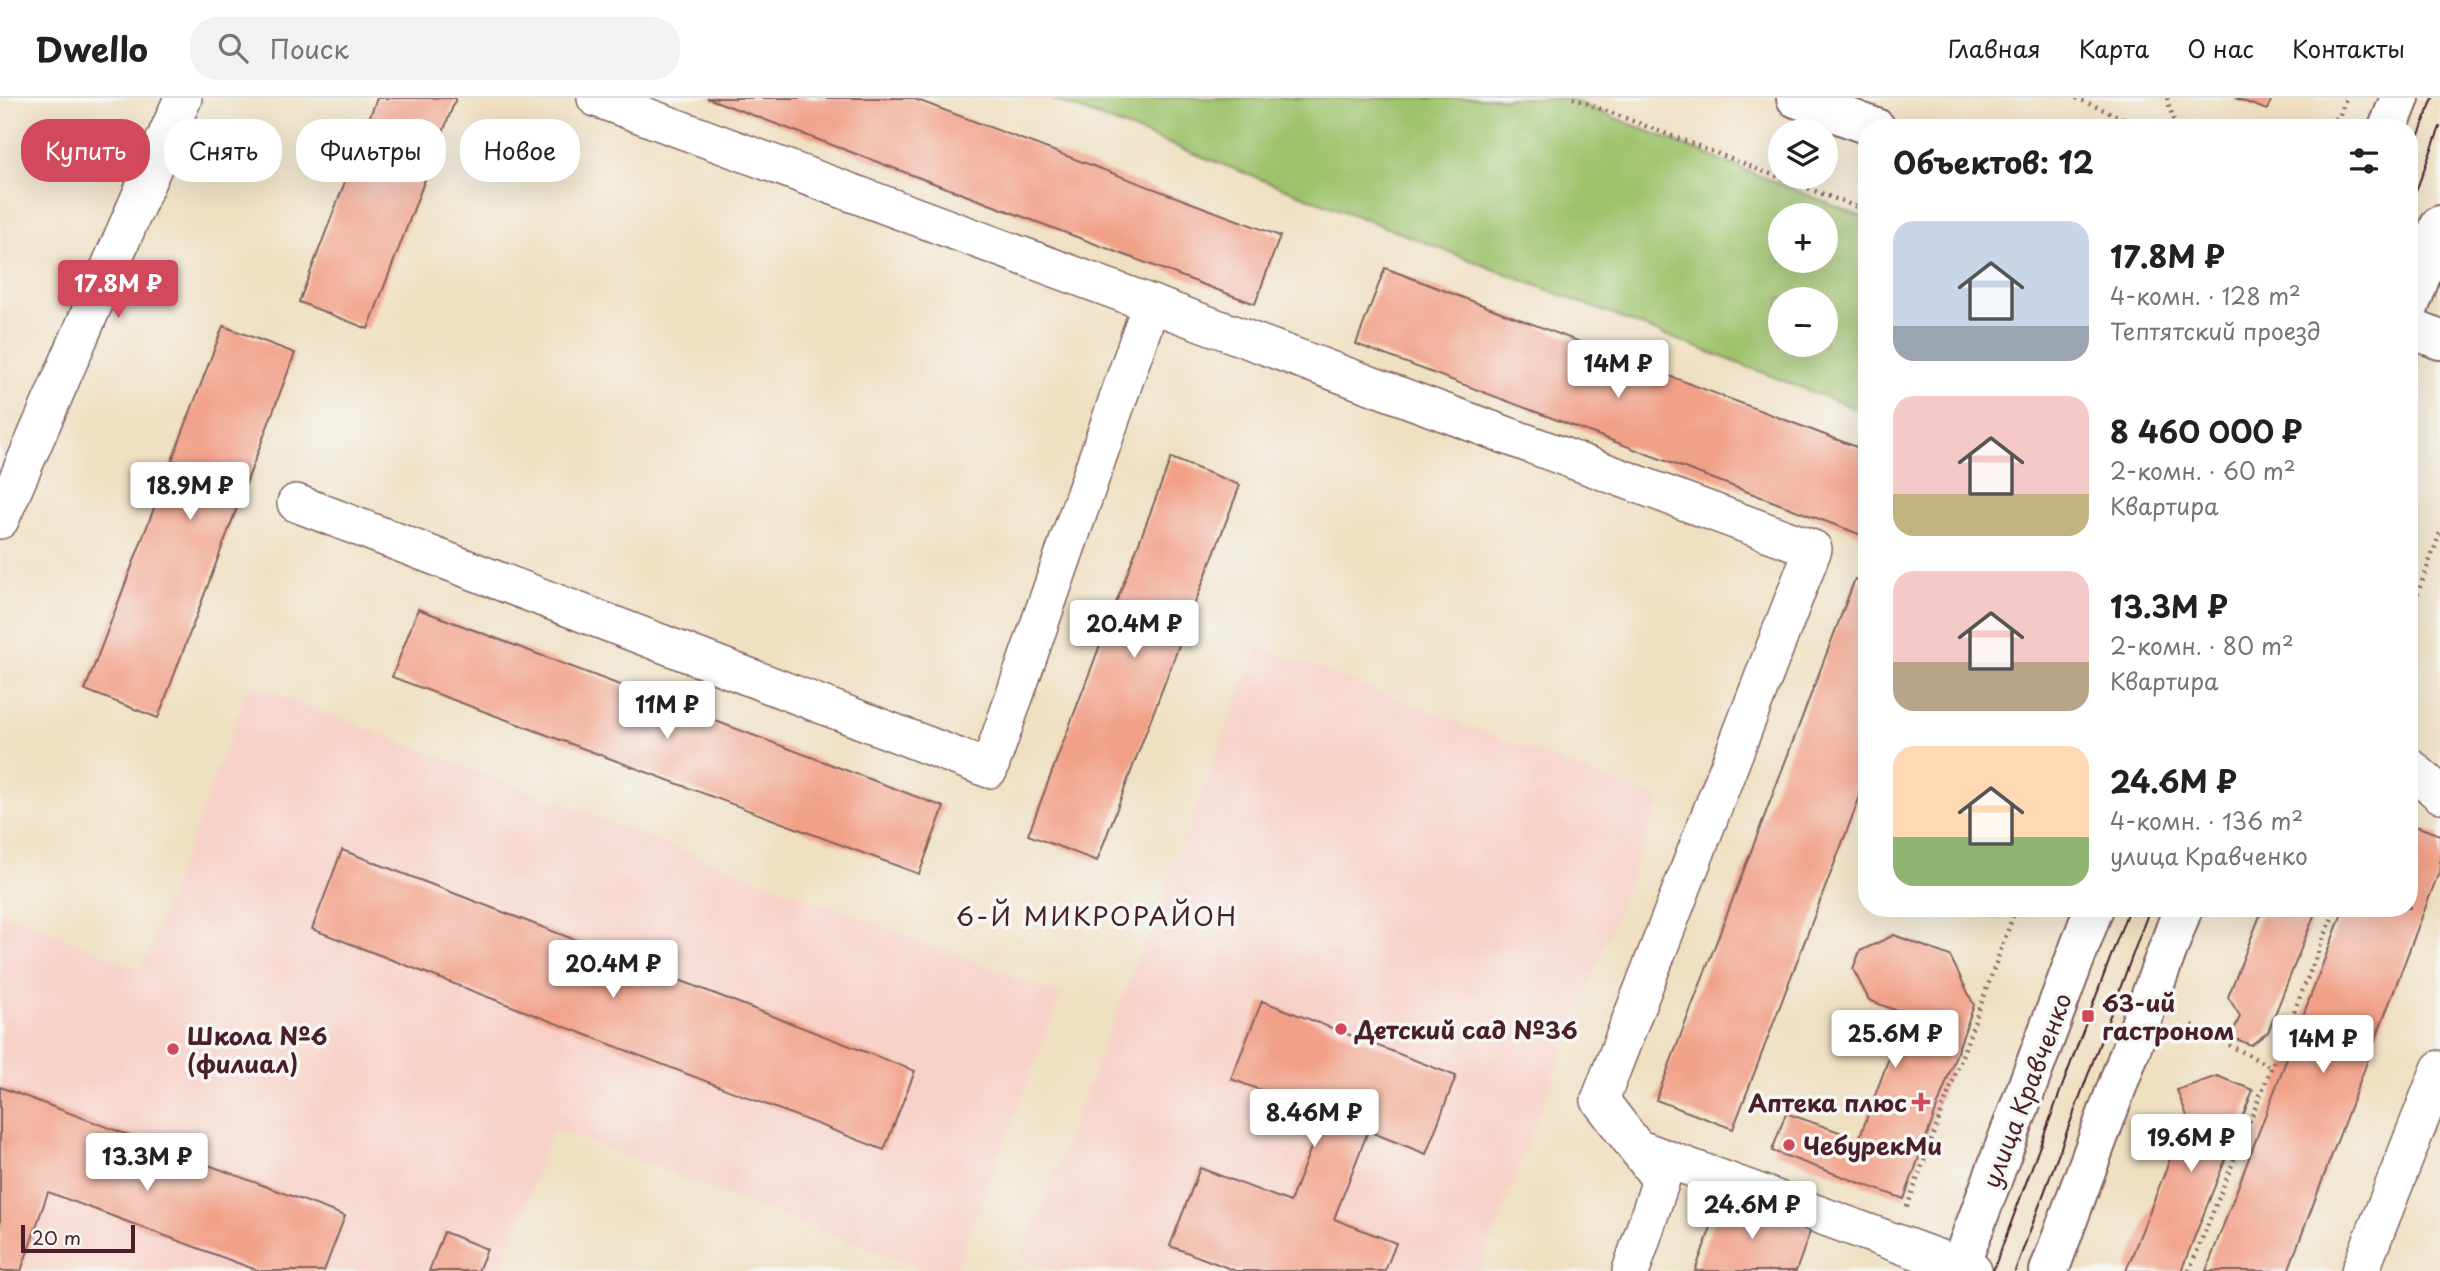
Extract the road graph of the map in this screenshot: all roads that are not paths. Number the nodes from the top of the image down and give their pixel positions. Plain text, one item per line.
1 (183, 98) edge
2 (596, 98) edge
3 (1796, 98) edge
4 (2400, 98) edge
5 (2392, 119) edge
6 (1858, 121) edge
7 (2440, 225) edge
8 (2418, 284) edge
9 (1151, 304) junction
10 (2418, 331) edge
11 (2440, 340) edge
12 (296, 503) dead end
13 (0, 520) edge
14 (2418, 774) edge
15 (2440, 794) edge
16 (2091, 917) edge
17 (2180, 917) edge
18 (2440, 1069) edge
19 (1637, 1148) junction
20 (1964, 1269) edge
21 (1631, 1271) edge
22 (2049, 1271) edge
23 (2360, 1271) edge

1 - 13 street
2 - 9 street
3 - 6 main road
4 - 5 main road
7 - 8 main road
9 - 12 street
9 - 19 street
10 - 11 main road
14 - 15 street
16 - 20 main road, улица Кравченко
17 - 22 main road
18 - 23 street
19 - 20 street
19 - 21 street

